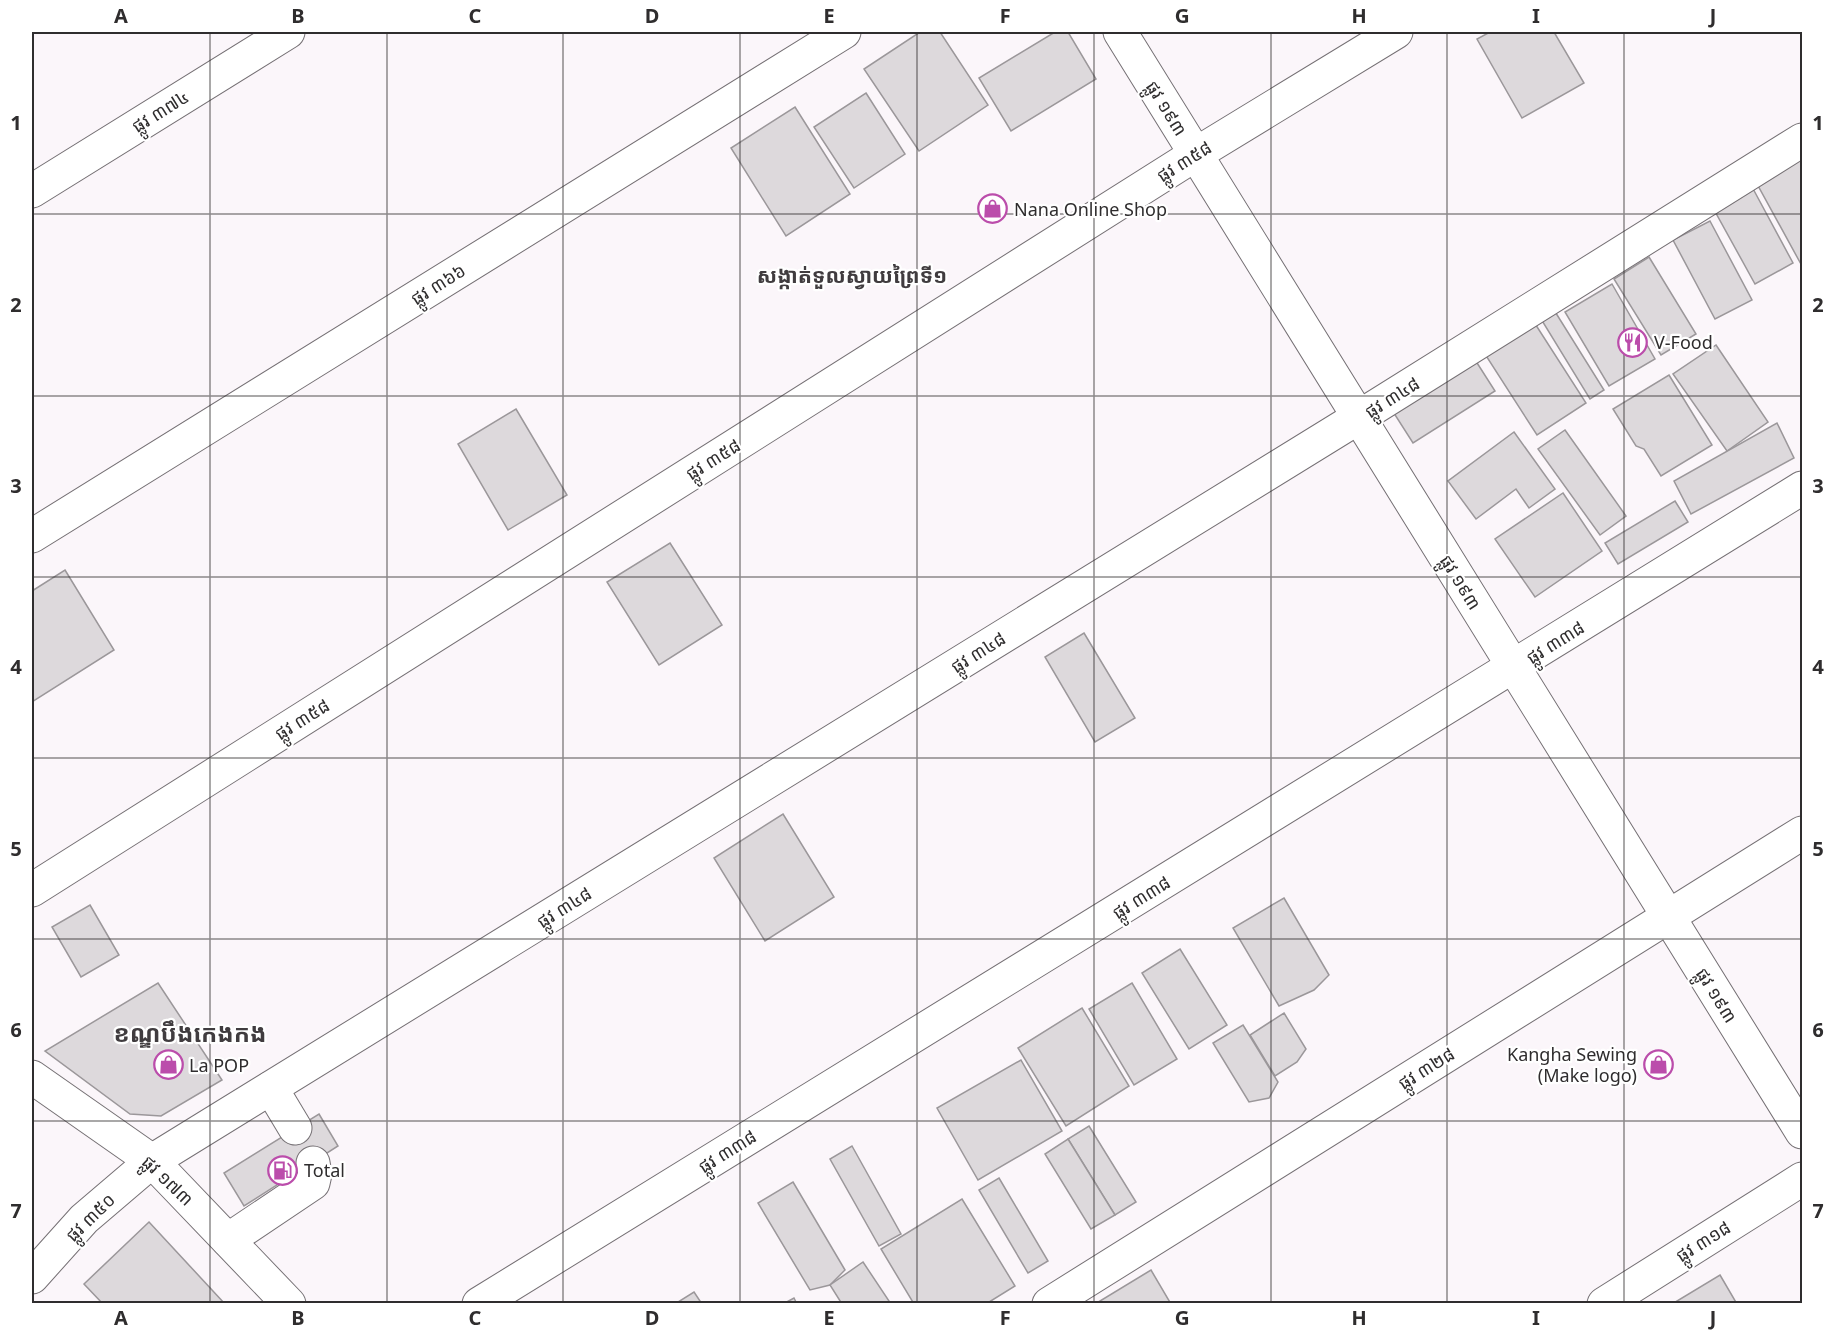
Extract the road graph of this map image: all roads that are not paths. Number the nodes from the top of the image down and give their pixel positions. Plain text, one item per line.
1 (288, 32) edge
2 (844, 32) edge
3 (1120, 32) edge
4 (1396, 32) edge
5 (1803, 140) edge
6 (1196, 154) junction
7 (32, 191) edge
8 (1359, 417) junction
9 (1803, 488) edge
10 (32, 536) edge
11 (1514, 668) junction
12 (1803, 832) edge
13 (32, 890) edge
14 (1668, 916) junction
15 (32, 1077) edge
16 (271, 1088) junction
17 (295, 1128) dead end
18 (1803, 1132) edge
19 (152, 1161) junction
20 (313, 1162) dead end
21 (1803, 1179) edge
22 (228, 1240) junction
23 (32, 1277) edge
24 (289, 1304) edge
25 (479, 1304) edge
26 (1049, 1304) edge
27 (1604, 1304) edge

1 - 7 street, ផ្លូវ ៣៧៤
2 - 10 street, ផ្លូវ ៣៦៦
3 - 6 street, ផ្លូវ ១៩៣
4 - 6 street, ផ្លូវ ៣៥៨
5 - 8 street, ផ្លូវ ៣៤៨
6 - 8 street, ផ្លូវ ១៩៣
6 - 13 street, ផ្លូវ ៣៥៨
8 - 11 street, ផ្លូវ ១៩៣
8 - 16 street, ផ្លូវ ៣៤៨
9 - 11 street, ផ្លូវ ៣៣៨
11 - 14 street, ផ្លូវ ១៩៣
11 - 25 street, ផ្លូវ ៣៣៨
12 - 14 street, ផ្លូវ ៣២៨
14 - 18 street, ផ្លូវ ១៩៣
14 - 26 street, ផ្លូវ ៣២៨
15 - 19 street, ផ្លូវ ១៧៣
16 - 17 street
16 - 19 street, ផ្លូវ ៣៤៨
19 - 22 street, ផ្លូវ ១៧៣
19 - 23 street, ផ្លូវ ៣៥០
20 - 22 street
21 - 27 street, ផ្លូវ ៣១៨
22 - 24 street, ផ្លូវ ១៧៣

